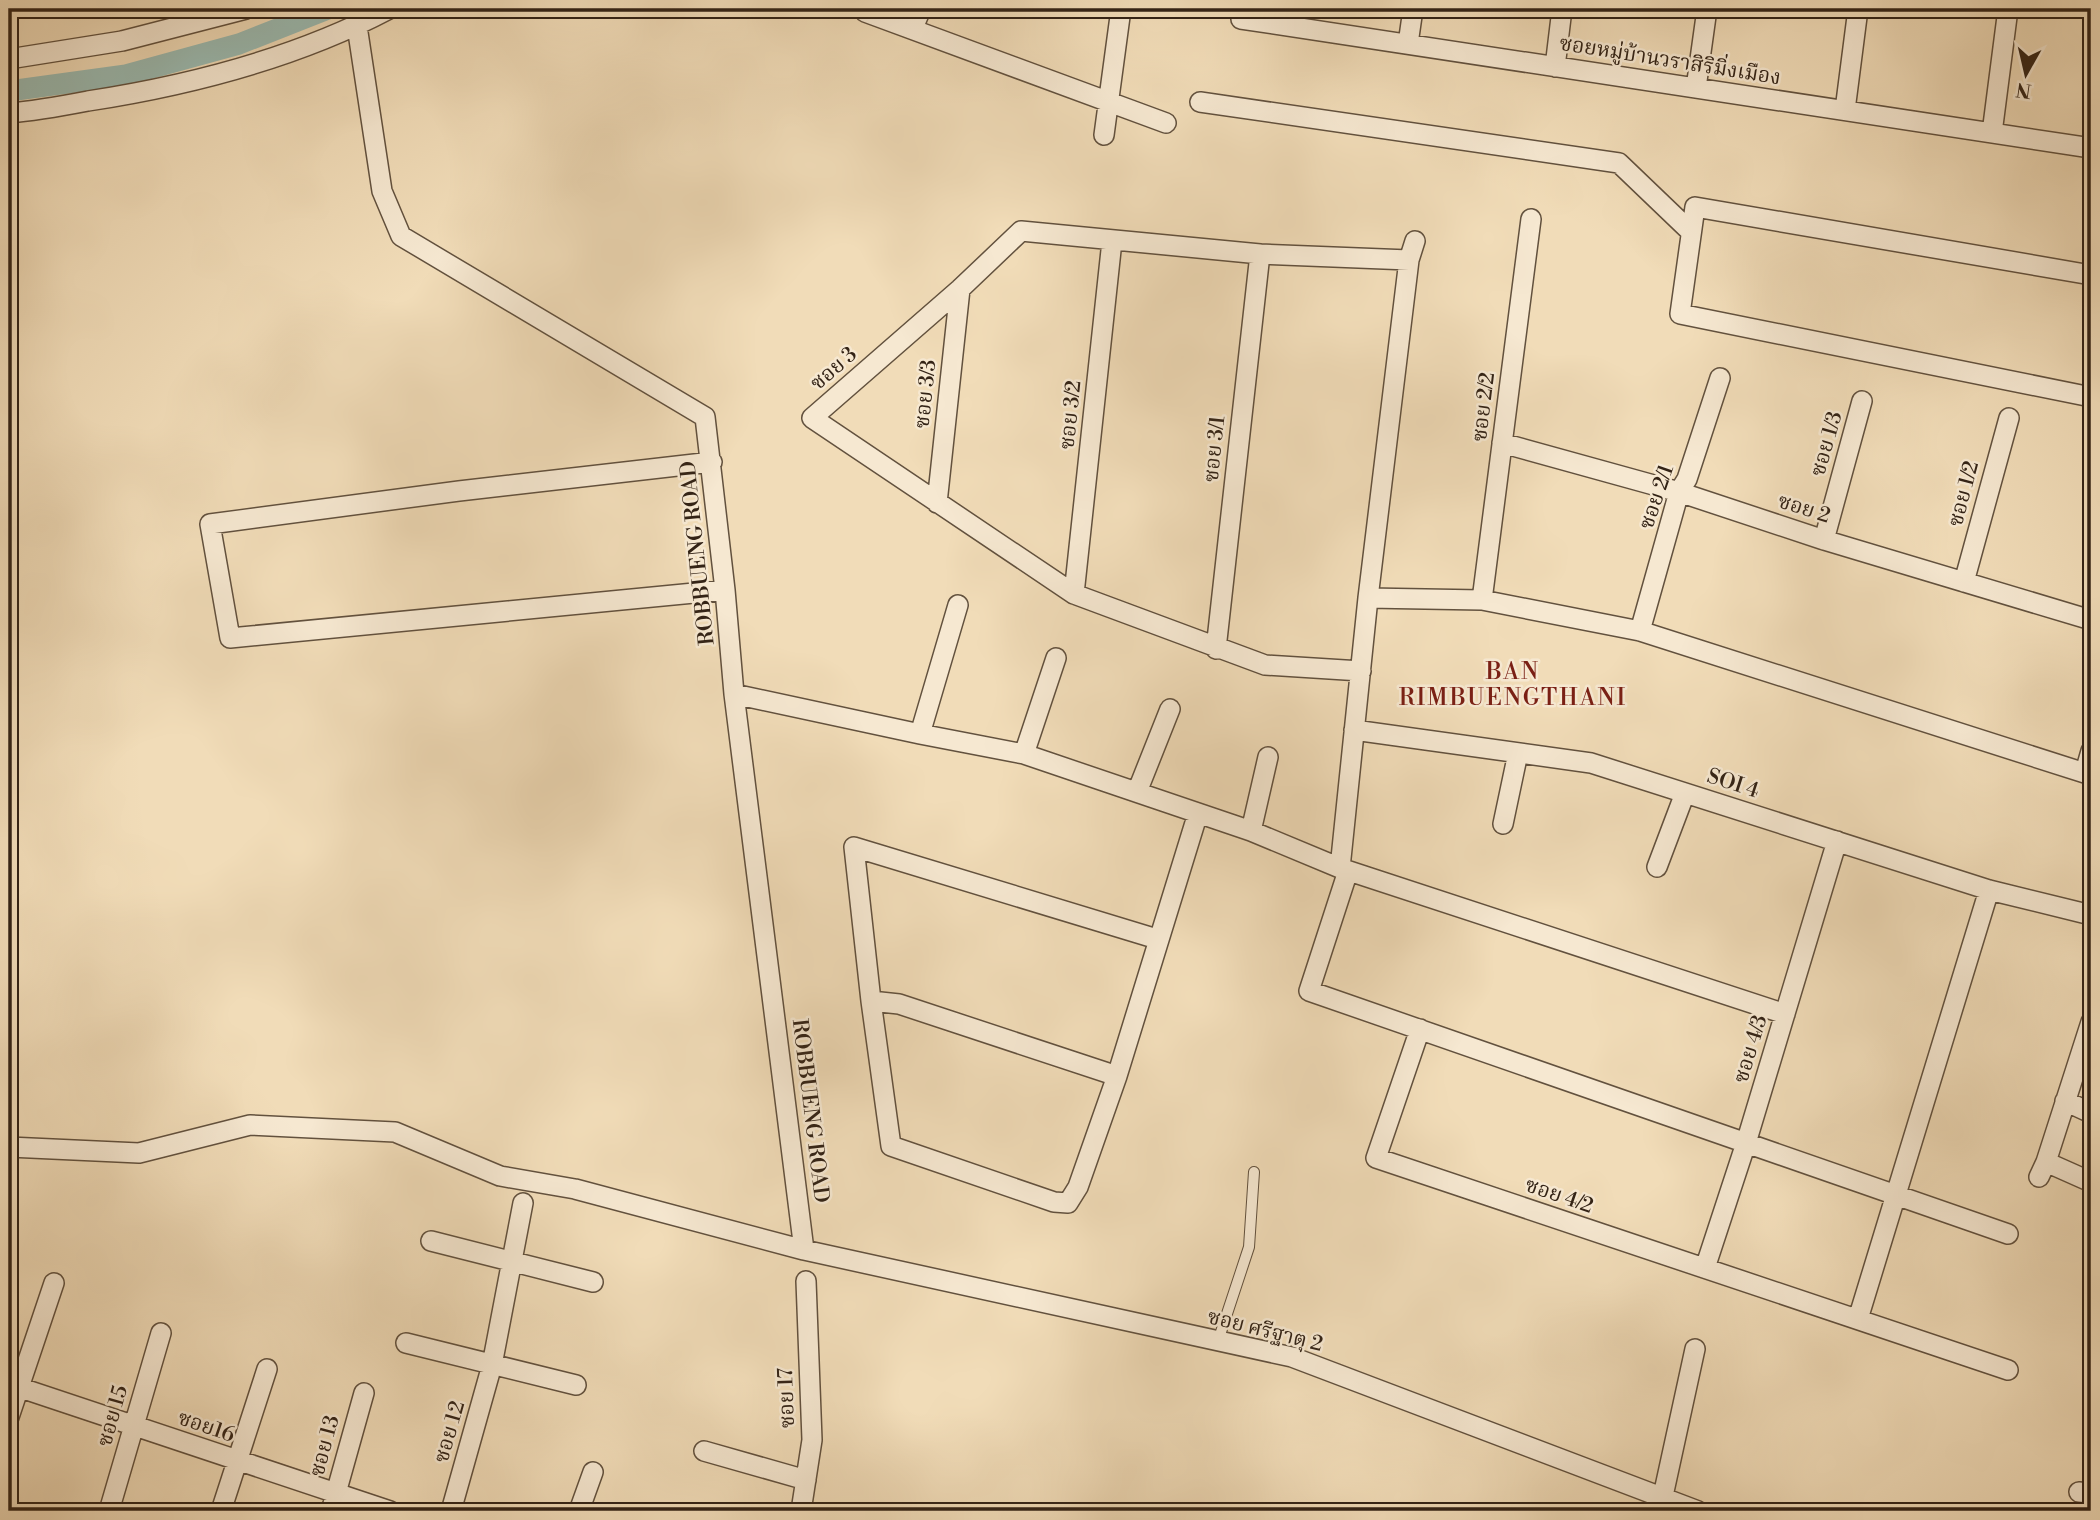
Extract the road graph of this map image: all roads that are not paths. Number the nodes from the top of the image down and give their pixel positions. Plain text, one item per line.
1 (246, 9) edge
2 (389, 9) edge
3 (921, 9) edge
4 (1121, 9) edge
5 (1413, 9) edge
6 (1562, 9) edge
7 (1707, 9) edge
8 (1858, 9) edge
9 (2008, 9) edge
10 (865, 12) dead end
11 (1285, 17) edge
12 (1241, 19) dead end
13 (357, 26) junction
14 (913, 28) junction
15 (1408, 44) junction
16 (9, 59) edge
17 (1555, 67) junction
18 (1696, 88) junction
19 (1109, 101) junction
20 (1200, 102) dead end
21 (1845, 110) junction
22 (9, 114) edge
23 (1166, 123) dead end
24 (1992, 133) junction
25 (1104, 135) dead end
26 (2091, 148) edge
27 (1531, 219) dead end
28 (1691, 232) junction
29 (1112, 241) junction
30 (1415, 241) dead end
31 (1259, 254) junction
32 (1409, 260) junction
33 (2091, 275) edge
34 (960, 289) junction
35 (1720, 378) dead end
36 (2091, 397) edge
37 (1862, 401) dead end
38 (2009, 418) dead end
39 (1502, 443) junction
40 (712, 462) junction
41 (1679, 492) junction
42 (937, 503) junction
43 (1824, 540) junction
44 (1964, 582) junction
45 (725, 590) junction
46 (1074, 594) junction
47 (1368, 598) junction
48 (1482, 600) junction
49 (958, 605) dead end
50 (2091, 620) edge
51 (1640, 631) junction
52 (1216, 649) junction
53 (1056, 658) dead end
54 (1361, 671) junction
55 (734, 694) junction
56 (1170, 709) dead end
57 (1354, 730) junction
58 (920, 734) junction
59 (2091, 751) edge
60 (1518, 753) junction
61 (1024, 754) junction
62 (1268, 757) dead end
63 (2088, 774) edge
64 (1137, 792) junction
65 (1685, 793) junction
66 (1198, 813) junction
67 (1503, 824) dead end
68 (1251, 831) junction
69 (1837, 841) junction
70 (1657, 867) dead end
71 (1344, 869) junction
72 (1989, 890) junction
73 (2091, 915) edge
74 (1157, 939) junction
75 (871, 1001) junction
76 (1785, 1014) junction
77 (2091, 1022) edge
78 (1420, 1029) junction
79 (1117, 1076) junction
80 (2065, 1101) junction
81 (2091, 1113) edge
82 (1746, 1143) junction
83 (9, 1147) edge
84 (1254, 1172) dead end
85 (2091, 1182) edge
86 (1896, 1195) junction
87 (523, 1203) dead end
88 (2008, 1234) dead end
89 (431, 1241) dead end
90 (804, 1250) junction
91 (513, 1262) junction
92 (1705, 1268) junction
93 (806, 1281) dead end
94 (593, 1282) dead end
95 (54, 1283) dead end
96 (1858, 1319) junction
97 (161, 1334) dead end
98 (1218, 1342) junction
99 (406, 1343) dead end
100 (1695, 1349) dead end
101 (492, 1365) junction
102 (267, 1369) dead end
103 (2008, 1370) dead end
104 (576, 1385) dead end
105 (14, 1386) edge
106 (364, 1393) dead end
107 (9, 1417) edge
108 (132, 1426) junction
109 (704, 1451) dead end
110 (236, 1461) junction
111 (593, 1472) dead end
112 (806, 1480) junction
113 (1663, 1496) junction
114 (333, 1502) edge
115 (109, 1511) edge
116 (221, 1511) edge
117 (390, 1511) edge
118 (451, 1511) edge
119 (579, 1511) edge
120 (801, 1511) edge
121 (1698, 1511) edge

1 - 16 street
2 - 13 street
3 - 14 street
4 - 19 street
5 - 15 street
6 - 17 street
7 - 18 street
8 - 21 street
9 - 24 street
10 - 14 street
11 - 12 street, ซอยหมู่บ้านวราสิริมิ่งเมือง
11 - 15 street, ซอยหมู่บ้านวราสิริมิ่งเมือง
13 - 22 street
13 - 40 street, ROBBUENG ROAD
14 - 19 street
15 - 17 street, ซอยหมู่บ้านวราสิริมิ่งเมือง
17 - 18 street, ซอยหมู่บ้านวราสิริมิ่งเมือง
18 - 21 street, ซอยหมู่บ้านวราสิริมิ่งเมือง
19 - 23 street
19 - 25 street
20 - 28 street
21 - 24 street, ซอยหมู่บ้านวราสิริมิ่งเมือง
24 - 26 street, ซอยหมู่บ้านวราสิริมิ่งเมือง
27 - 39 street, ซอย 2/2
28 - 33 street
28 - 36 street
29 - 31 street, ซอย 3
29 - 34 street, ซอย 3
29 - 46 street, ซอย 3/2
30 - 32 street
31 - 32 street, ซอย 3
31 - 52 street, ซอย 3/1
32 - 47 street
34 - 42 street, ซอย 3/3
34 - 42 street, ซอย 3
35 - 41 street, ซอย 2/1
37 - 43 street, ซอย 1/3
38 - 44 street, ซอย 1/2
39 - 41 street, ซอย 2
39 - 48 street, ซอย 2/2
40 - 45 street, ROBBUENG ROAD
40 - 45 street
41 - 43 street, ซอย 2
41 - 51 street, ซอย 2/1
42 - 46 street, ซอย 3
43 - 44 street, ซอย 2
44 - 50 street, ซอย 2
45 - 55 street, ROBBUENG ROAD
46 - 52 street, ซอย 3
47 - 48 street
47 - 54 street
48 - 51 street
49 - 58 street
51 - 63 street
52 - 54 street, ซอย 3
53 - 61 street
54 - 57 street
55 - 58 street
55 - 90 street, ROBBUENG ROAD
56 - 64 street
57 - 60 street, SOI 4
57 - 71 street
58 - 61 street
59 - 63 street
60 - 65 street, SOI 4
60 - 67 street
61 - 64 street
62 - 68 street
64 - 66 street
65 - 69 street, SOI 4
65 - 70 street
66 - 68 street
66 - 74 street
68 - 71 street
69 - 72 street, SOI 4
69 - 76 street, ซอย 4/3
71 - 76 street
71 - 78 street
72 - 73 street, SOI 4
72 - 86 street
74 - 75 street
74 - 79 street
75 - 79 street
75 - 79 street
76 - 82 street, ซอย 4/3
77 - 80 street
78 - 82 street
78 - 92 street, ซอย 4/2
80 - 81 street
80 - 85 street
82 - 86 street
82 - 92 street, ซอย 4/3
83 - 90 street, ซอย ศรีฐาตุ 2
84 - 98 lane
86 - 88 street
86 - 96 street
87 - 91 street, ซอย 12
89 - 91 street
90 - 98 street, ซอย ศรีฐาตุ 2
91 - 94 street
91 - 101 street, ซอย 12
92 - 96 street, ซอย 4/2
93 - 112 street, ซอย 17
95 - 105 street
96 - 103 street, ซอย 4/2
97 - 108 street, ซอย 15
98 - 113 street, ซอย ศรีฐาตุ 2
99 - 101 street
100 - 113 street
101 - 104 street
101 - 118 street, ซอย 12
102 - 110 street
105 - 107 street
105 - 108 street, ซอย16
106 - 114 street, ซอย 13
108 - 110 street, ซอย16
108 - 115 street, ซอย 15
109 - 112 street
110 - 114 street, ซอย16
110 - 116 street
111 - 119 street
112 - 120 street, ซอย 17
113 - 121 street, ซอย ศรีฐาตุ 2
114 - 117 street, ซอย16

